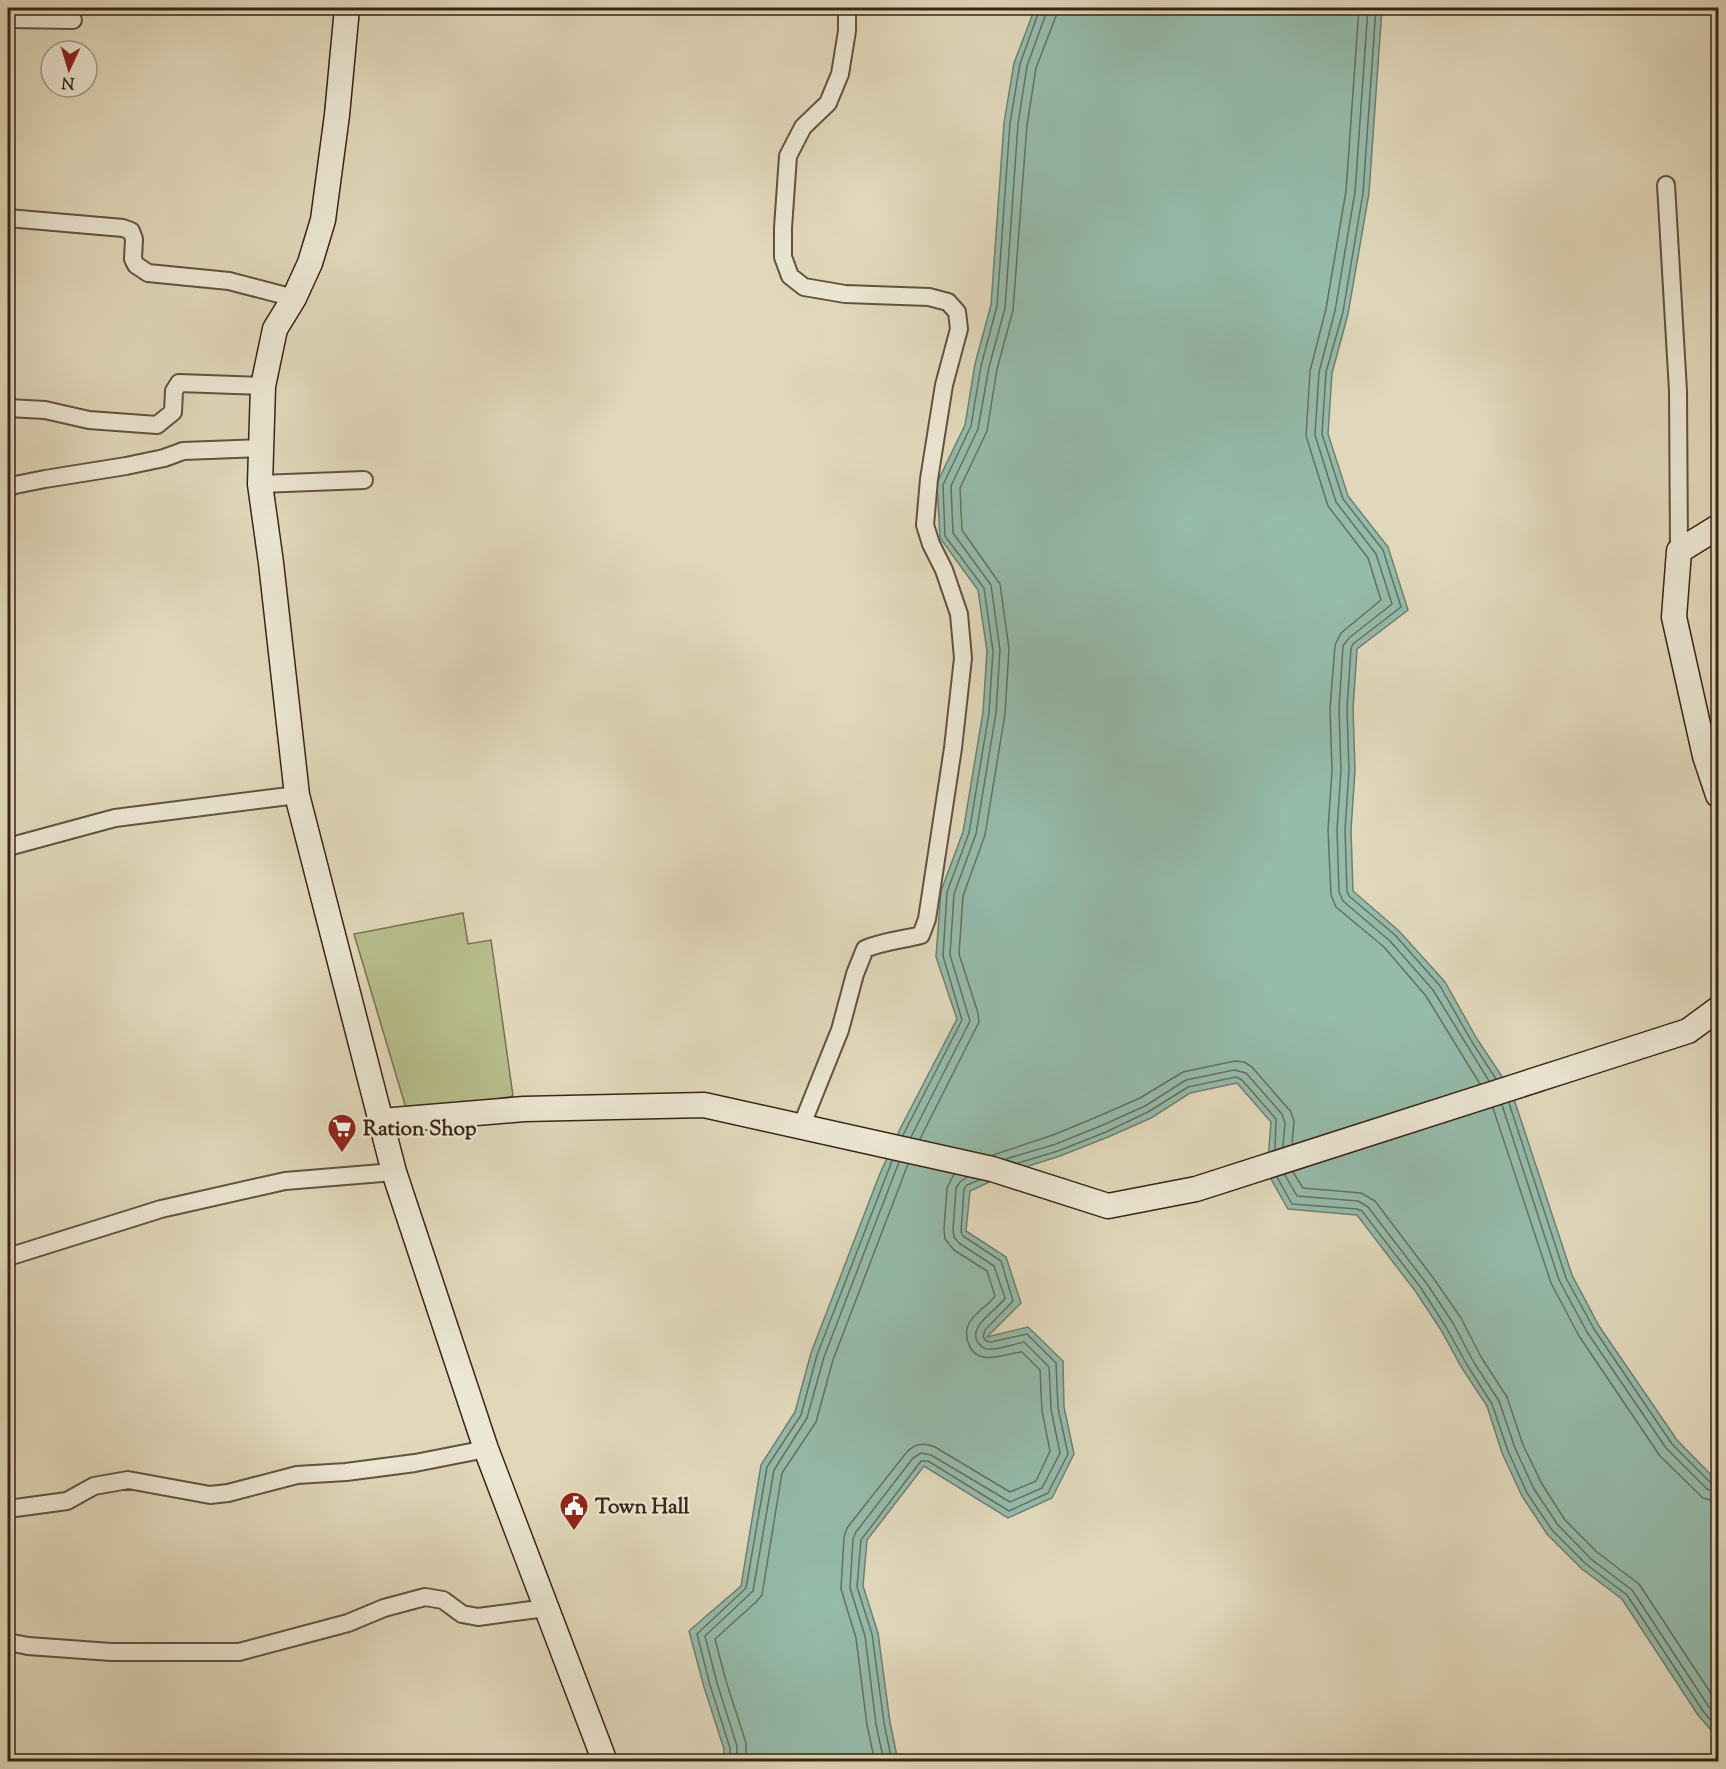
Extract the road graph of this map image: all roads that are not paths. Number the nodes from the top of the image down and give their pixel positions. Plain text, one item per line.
1 (347, 8) edge
2 (846, 8) edge
3 (8, 19) edge
4 (73, 20) dead end
5 (1666, 185) dead end
6 (8, 218) edge
7 (294, 298) junction
8 (263, 386) junction
9 (8, 408) edge
10 (261, 448) junction
11 (364, 480) dead end
12 (260, 484) junction
13 (8, 488) edge
14 (1719, 527) edge
15 (1680, 551) junction
16 (297, 795) junction
17 (1719, 795) edge
18 (8, 847) edge
19 (1719, 1009) edge
20 (381, 1121) junction
21 (801, 1126) junction
22 (394, 1172) junction
23 (8, 1257) edge
24 (486, 1449) junction
25 (8, 1509) edge
26 (546, 1608) junction
27 (8, 1642) edge
28 (605, 1761) edge

1 - 7 main road
2 - 21 street
3 - 4 street
5 - 15 street
6 - 7 street
7 - 8 main road
8 - 9 street
8 - 10 main road
10 - 12 main road
10 - 13 street
11 - 12 street
12 - 16 main road
14 - 15 main road
15 - 17 main road
16 - 18 street
16 - 20 main road
19 - 21 main road
20 - 21 main road
20 - 22 main road
22 - 23 street
22 - 24 main road
24 - 25 street
24 - 26 main road
26 - 27 street
26 - 28 main road

